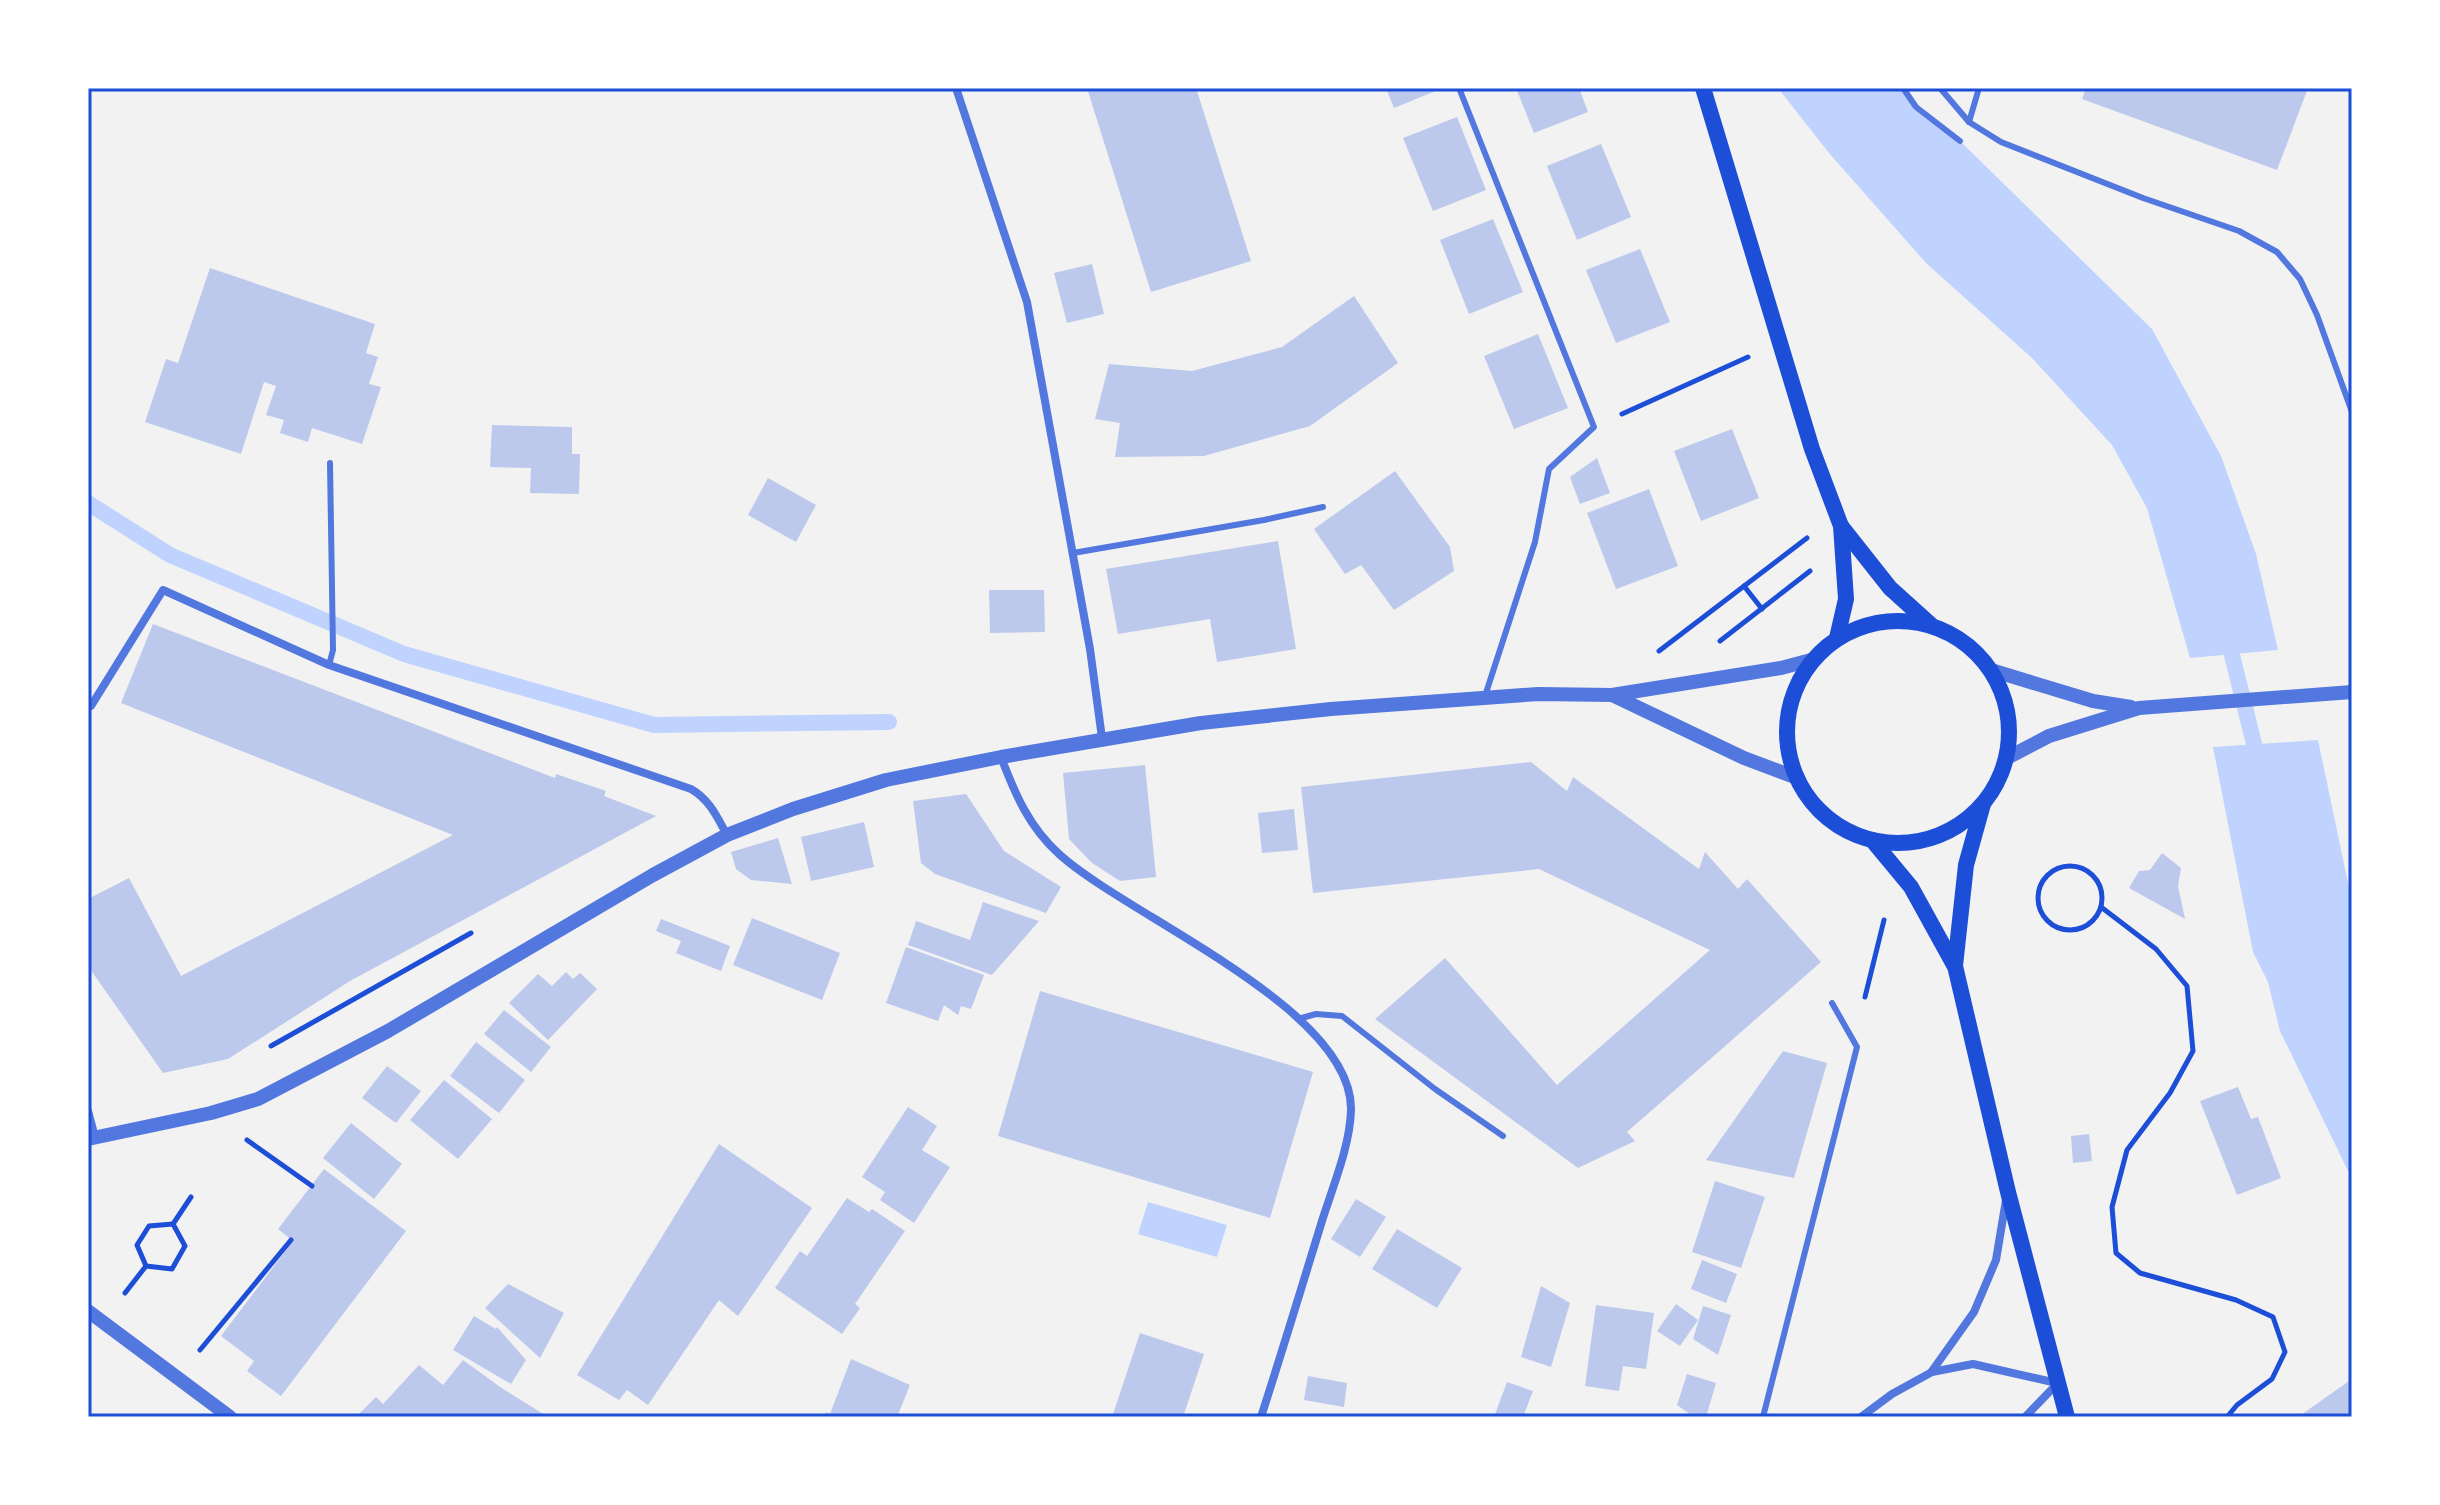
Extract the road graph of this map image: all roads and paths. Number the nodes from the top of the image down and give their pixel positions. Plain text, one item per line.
1 (956, 88) edge
2 (1459, 88) edge
3 (1703, 88) edge
4 (1903, 88) edge
5 (1940, 88) edge
6 (1979, 88) edge
7 (1969, 122) junction
8 (1960, 141) dead end
9 (1749, 356) dead end
10 (2352, 412) edge
11 (1594, 427) junction
12 (330, 463) dead end
13 (1323, 507) dead end
14 (1841, 526) junction
15 (1812, 534) dead end
16 (1073, 553) junction
17 (1814, 568) dead end
18 (1744, 586) junction
19 (1762, 609) junction
20 (1931, 625) junction
21 (1837, 638) junction
22 (1717, 644) dead end
23 (1655, 654) dead end
24 (1811, 660) junction
25 (329, 665) junction
26 (1991, 670) junction
27 (2352, 692) edge
28 (1612, 695) junction
29 (1484, 700) junction
30 (91, 706) dead end
31 (2139, 708) junction
32 (1102, 738) junction
33 (1001, 757) junction
34 (2007, 758) junction
35 (1797, 778) junction
36 (1983, 804) junction
37 (727, 835) junction
38 (1872, 840) junction
39 (2101, 907) junction
40 (1884, 920) dead end
41 (471, 933) dead end
42 (1875, 954) dead end
43 (1955, 966) junction
44 (1832, 1003) dead end
45 (1298, 1019) junction
46 (271, 1046) dead end
47 (88, 1111) edge
48 (1503, 1136) dead end
49 (92, 1138) edge
50 (282, 1165) dead end
51 (312, 1186) dead end
52 (2008, 1192) junction
53 (191, 1197) dead end
54 (173, 1224) junction
55 (291, 1240) dead end
56 (146, 1266) junction
57 (125, 1293) dead end
58 (88, 1311) edge
59 (200, 1350) dead end
60 (1932, 1372) junction
61 (2058, 1383) junction
62 (230, 1417) edge
63 (1261, 1417) edge
64 (1763, 1417) edge
65 (1861, 1417) edge
66 (2025, 1417) edge
67 (2067, 1417) edge
68 (2227, 1417) edge

1 - 16 street
2 - 11 lane
3 - 14 main road
4 - 8 lane
5 - 7 lane
6 - 7 lane
7 - 10 lane
9 - 11 path
11 - 29 lane
12 - 25 lane
13 - 16 lane
14 - 20 main road
14 - 21 main road
15 - 18 path
16 - 32 street
17 - 19 path
18 - 19 path
18 - 23 path
19 - 22 path
20 - 21 main road
20 - 26 main road
21 - 24 main road
24 - 28 street
24 - 35 main road
25 - 30 street
25 - 37 street
26 - 31 street
26 - 34 main road
27 - 31 street
28 - 29 street
28 - 35 street
29 - 32 street
31 - 34 street
32 - 33 street
33 - 37 street
33 - 45 street
34 - 36 main road
35 - 38 main road
36 - 38 main road
36 - 43 main road
37 - 49 street
38 - 43 main road
39 - 39 path
39 - 68 path
40 - 42 path
41 - 46 path
43 - 52 main road
44 - 64 lane
45 - 48 lane
45 - 63 street
47 - 49 street
50 - 51 path
52 - 60 street
52 - 61 main road
53 - 54 path
54 - 56 path
54 - 56 path
55 - 59 path
56 - 57 path
58 - 62 street
60 - 61 street
60 - 65 street
61 - 66 street
61 - 67 main road

